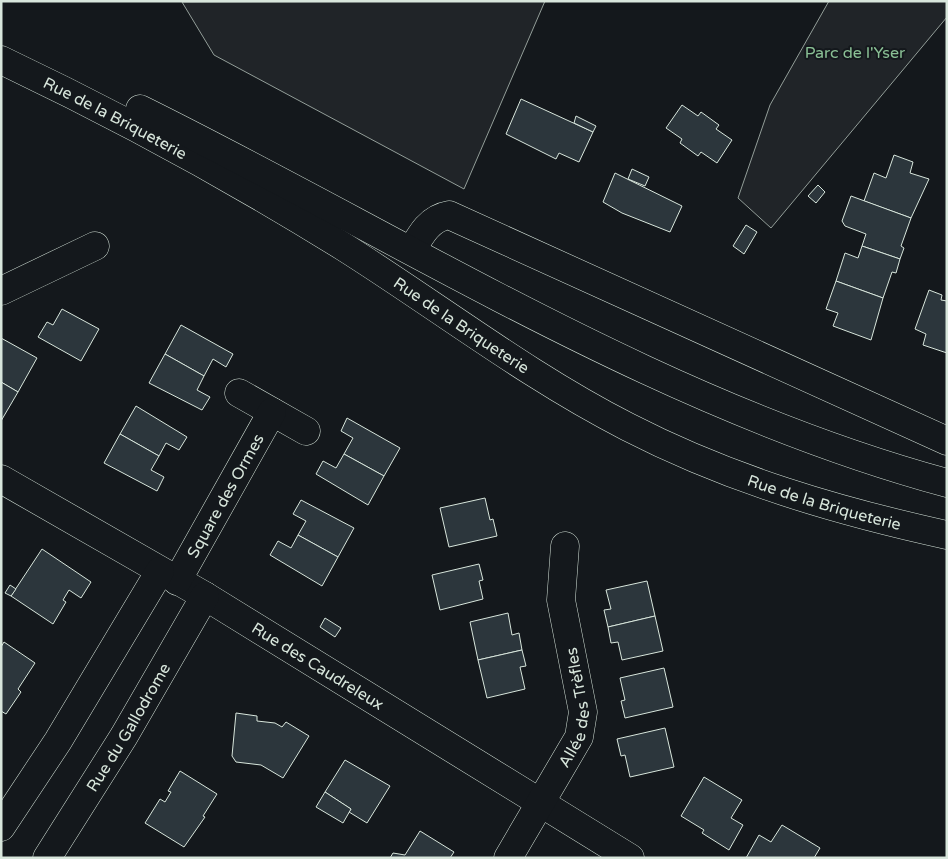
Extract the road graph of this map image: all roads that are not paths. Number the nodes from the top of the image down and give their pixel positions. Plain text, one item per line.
1 (1, 40) edge
2 (1, 60) edge
3 (305, 224) junction
4 (95, 246) dead end
5 (412, 250) junction
6 (1, 292) edge
7 (437, 311) junction
8 (239, 393) dead end
9 (272, 412) junction
10 (306, 431) dead end
11 (947, 441) edge
12 (1, 479) edge
13 (947, 483) edge
14 (947, 535) edge
15 (565, 546) dead end
16 (169, 576) junction
17 (205, 596) junction
18 (542, 804) junction
19 (1, 827) edge
20 (47, 858) edge
21 (508, 858) edge
22 (630, 858) edge

1 - 5 street, Rue de la Briqueterie
2 - 3 street, Rue de la Briqueterie
3 - 5 street
3 - 7 street, Rue de la Briqueterie
4 - 6 street
5 - 7 street
5 - 11 street
5 - 13 street, Rue de la Briqueterie
7 - 14 street, Rue de la Briqueterie
8 - 9 street
9 - 10 street
9 - 16 street, Square des Ormes
12 - 16 street, Rue des Caudreleux
15 - 18 street, Allée des Trèfles
16 - 17 street, Rue des Caudreleux
16 - 19 street
17 - 18 street, Rue des Caudreleux
17 - 20 street, Rue du Gallodrome
18 - 21 street, Allée des Trèfles
18 - 22 street, Rue des Caudreleux

